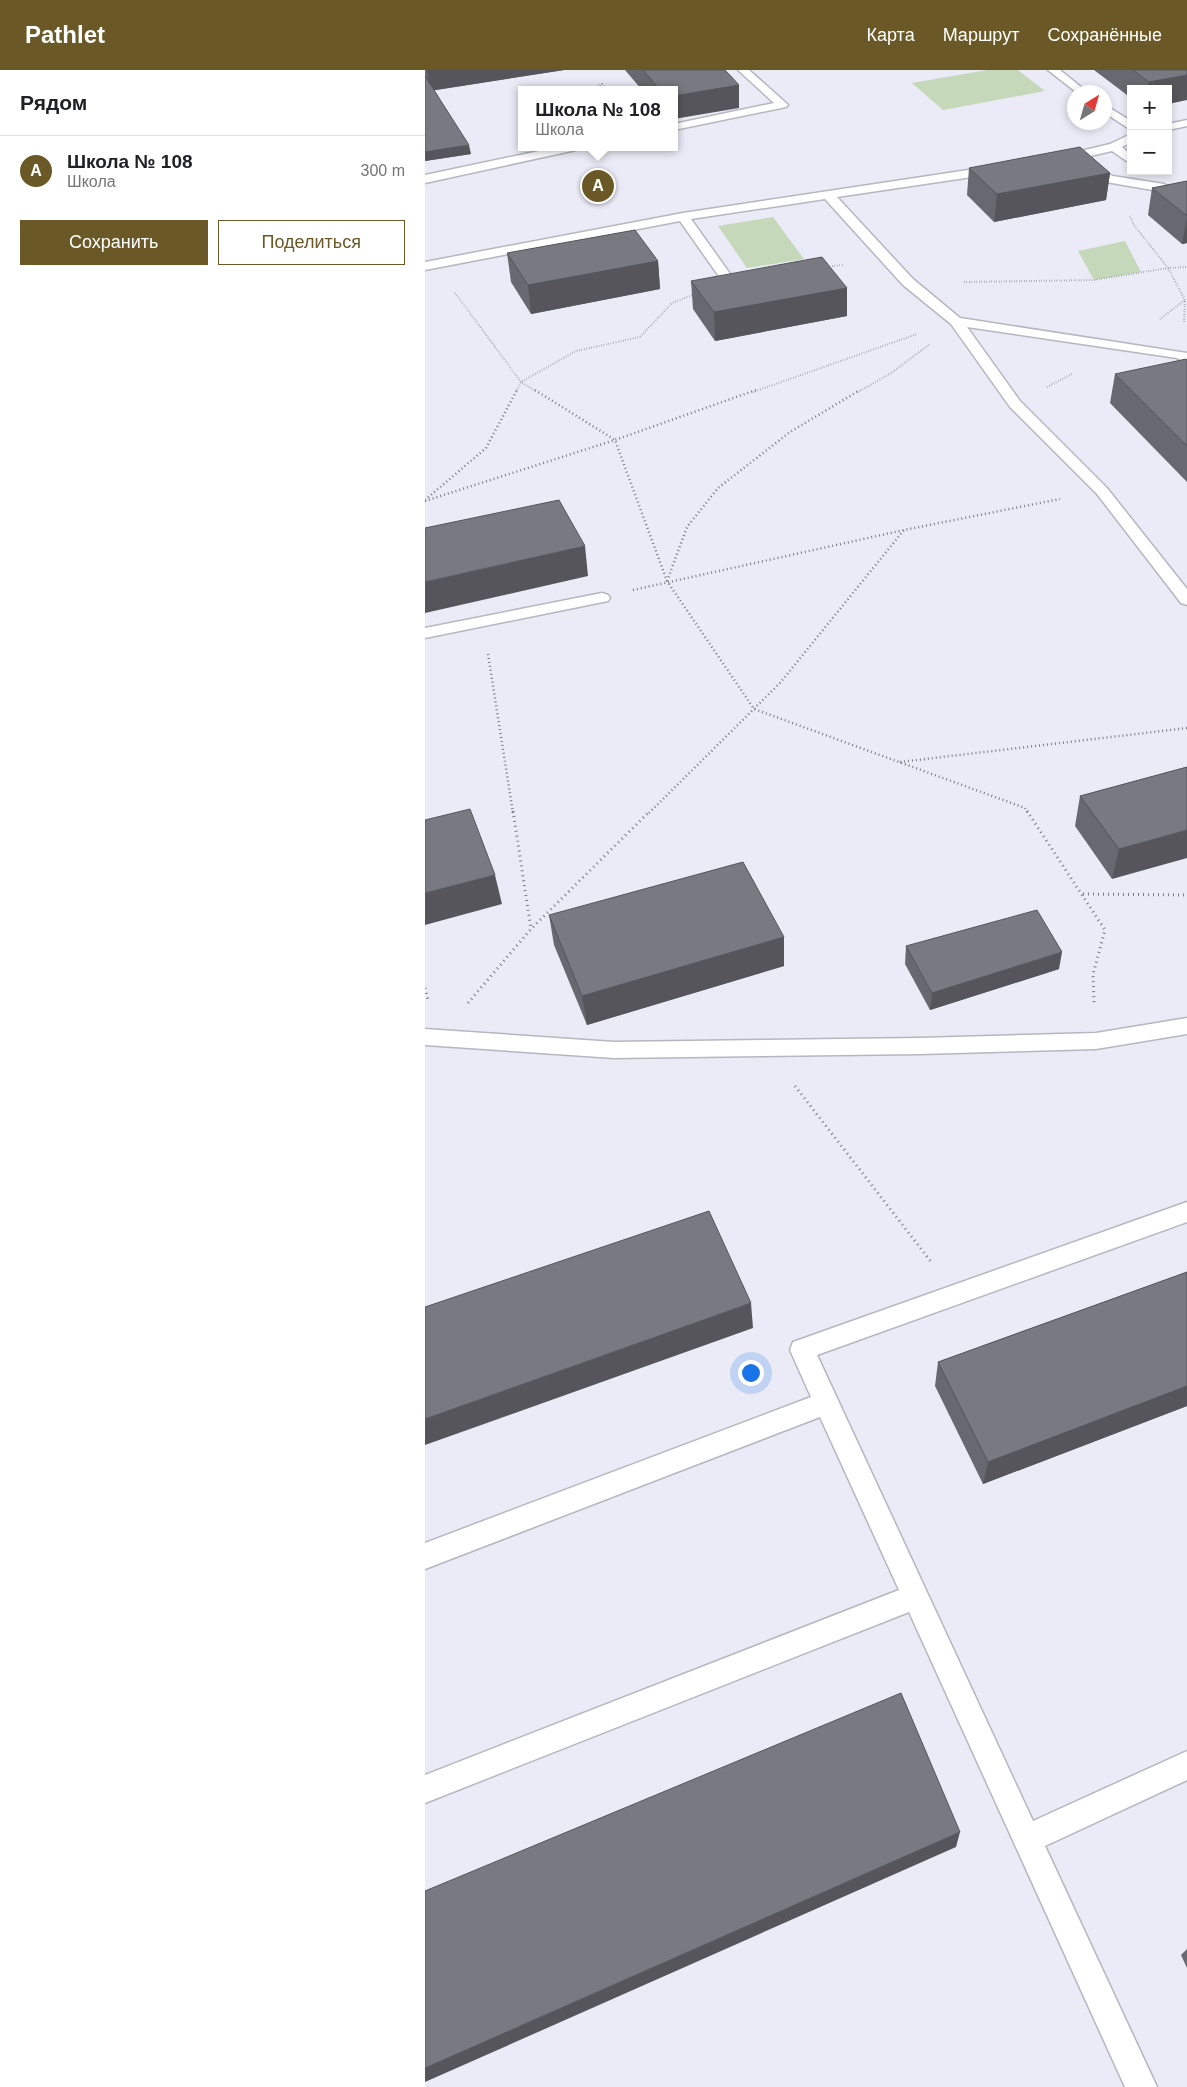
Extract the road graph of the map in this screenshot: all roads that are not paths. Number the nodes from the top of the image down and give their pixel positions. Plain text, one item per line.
1 (743, 70) edge
2 (1053, 70) edge
3 (1073, 85) edge
4 (1112, 113) edge
5 (1187, 123) edge
6 (1127, 124) edge
7 (678, 126) edge
8 (1172, 126) edge
9 (1127, 139) edge
10 (1114, 147) junction
11 (557, 151) edge
12 (1067, 158) junction
13 (1127, 158) edge
14 (1047, 161) edge
15 (1009, 168) edge
16 (1148, 175) edge
17 (425, 179) edge
18 (1179, 185) edge
19 (1164, 188) junction
20 (829, 196) junction
21 (683, 217) junction
22 (429, 265) edge
23 (758, 277) edge
24 (956, 321) junction
25 (1184, 357) edge
26 (602, 598) dead end
27 (1187, 600) edge
28 (425, 633) edge
29 (1187, 1026) edge
30 (432, 1038) edge
31 (1187, 1212) edge
32 (826, 1403) junction
33 (425, 1556) edge
34 (915, 1597) junction
35 (1187, 1765) edge
36 (425, 1789) edge
37 (1027, 1839) junction
38 (1141, 2087) edge

1 - 7 lane
2 - 3 lane
4 - 6 lane
5 - 8 lane
9 - 10 lane
10 - 12 lane
10 - 13 lane
11 - 17 lane
12 - 14 lane
12 - 19 lane
15 - 20 lane
16 - 19 lane
18 - 19 lane
20 - 21 lane
20 - 24 lane
21 - 22 lane
21 - 23 lane
24 - 25 lane
24 - 27 lane
26 - 28 lane
29 - 30 lane
31 - 32 lane
32 - 33 lane
32 - 34 lane
34 - 36 lane
34 - 37 lane
35 - 37 lane
37 - 38 lane

